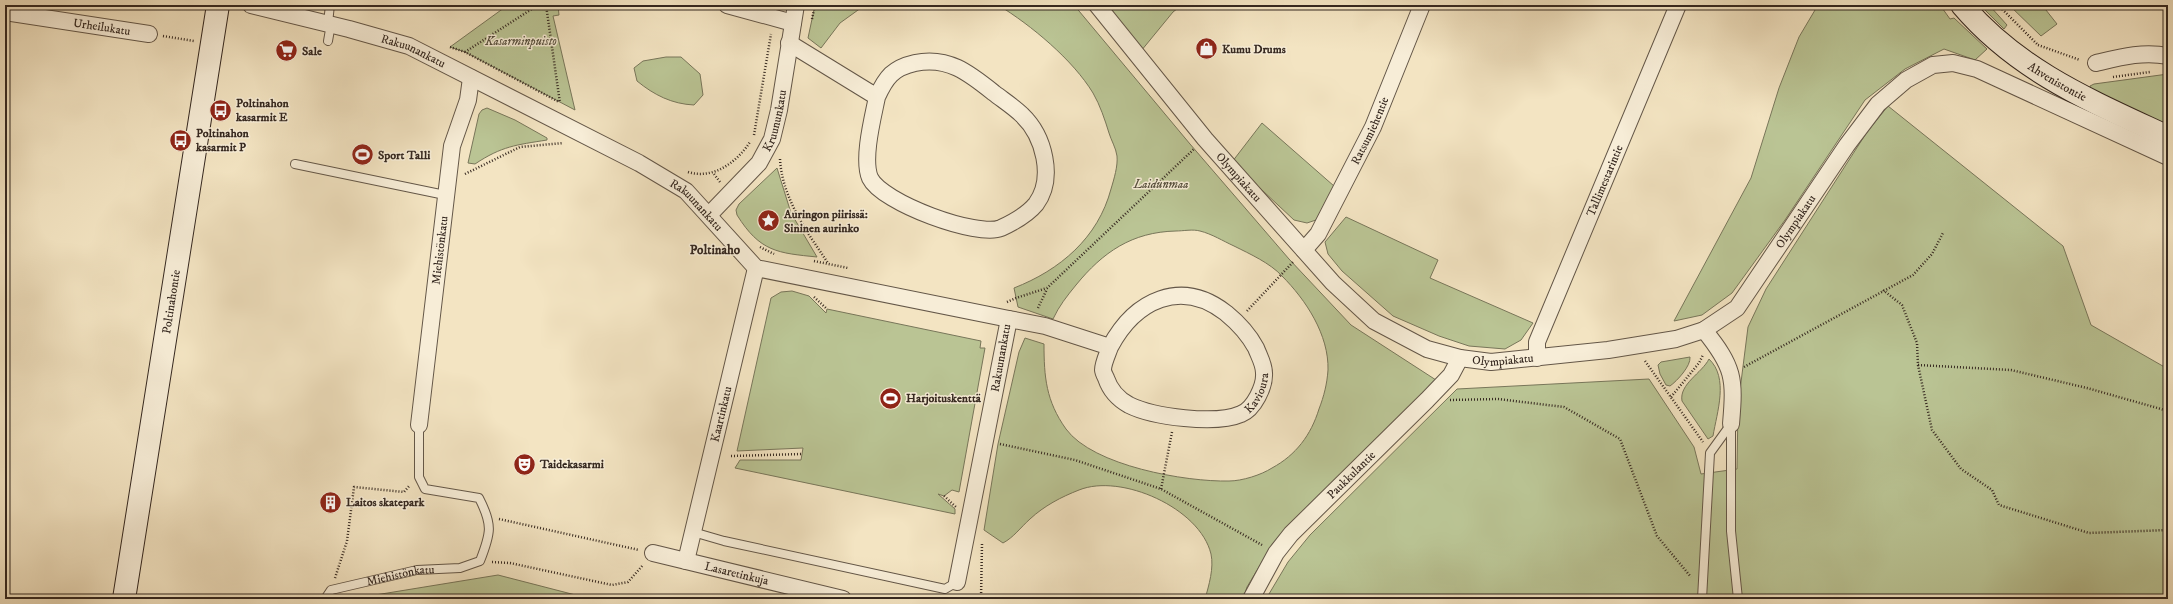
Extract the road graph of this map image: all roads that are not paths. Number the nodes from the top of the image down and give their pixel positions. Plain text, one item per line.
1 (218, 5) edge
2 (251, 5) edge
3 (330, 5) edge
4 (727, 5) edge
5 (796, 5) edge
6 (1097, 5) edge
7 (1422, 5) edge
8 (1678, 5) edge
9 (1962, 5) edge
10 (5, 12) edge
11 (793, 23) junction
12 (329, 24) junction
13 (149, 34) road end
14 (328, 41) dead end
15 (790, 43) junction
16 (2168, 56) edge
17 (2096, 63) road end
18 (471, 78) junction
19 (877, 97) junction
20 (2168, 137) edge
21 (2168, 157) edge
22 (295, 164) dead end
23 (446, 195) junction
24 (709, 215) junction
25 (1300, 258) junction
26 (756, 268) junction
27 (1010, 313) junction
28 (1706, 334) junction
29 (1110, 347) junction
30 (1460, 358) junction
31 (1537, 358) junction
32 (1731, 424) junction
33 (419, 425) joint
34 (693, 532) junction
35 (653, 553) road end
36 (686, 561) junction
37 (957, 582) joint
38 (124, 599) edge
39 (325, 599) edge
40 (843, 599) edge
41 (1251, 599) edge
42 (1702, 599) edge
43 (1738, 599) edge

1 - 38 main road, Poltinahontie
2 - 12 street, Rakuunankatu
3 - 12 lane
4 - 11 street
5 - 11 street, Kruununkatu
6 - 25 street, Olympiakatu
7 - 25 street, Ratsumiehentie
8 - 31 street, Tallimestarintie
9 - 20 main road, Ahvenistontie
10 - 13 street, Urheilukatu
11 - 15 street, Kruununkatu
12 - 14 lane
12 - 18 street, Rakuunankatu
15 - 19 street
15 - 24 street, Kruununkatu
16 - 17 street
18 - 23 street, Miehistönkatu
18 - 24 street, Rakuunankatu
19 - 19 street
21 - 28 street, Olympiakatu
22 - 23 lane
23 - 33 street, Miehistönkatu
24 - 26 street, Rakuunankatu
25 - 30 street, Olympiakatu
26 - 27 street, Rakuunankatu
26 - 34 street, Kaartinkatu
27 - 29 street
27 - 37 street, Rakuunankatu
28 - 31 street, Olympiakatu
28 - 32 street
29 - 29 street, Kavioura
30 - 31 street, Olympiakatu
30 - 41 street, Paukkulantie
32 - 42 lane
32 - 43 lane
33 - 39 lane, Miehistönkatu
34 - 36 street, Kaartinkatu
34 - 37 lane
35 - 36 street, Lasaretinkuja
36 - 40 street, Lasaretinkuja

